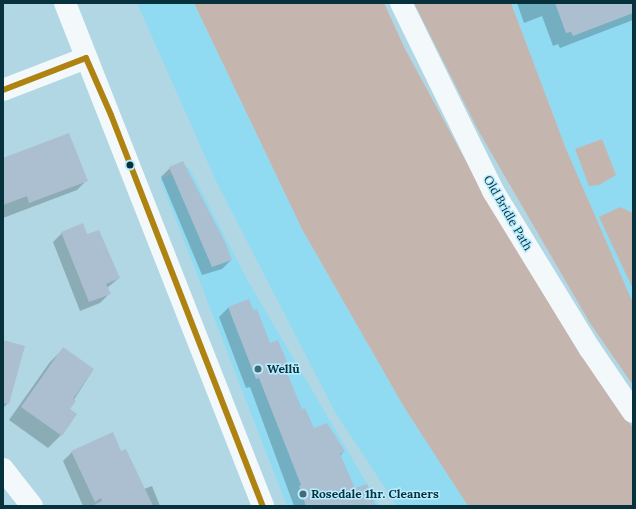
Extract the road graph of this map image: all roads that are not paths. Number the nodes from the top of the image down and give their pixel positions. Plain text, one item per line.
1 (65, 3) edge
2 (402, 3) edge
3 (86, 58) junction
4 (3, 90) edge
5 (633, 412) edge
6 (3, 469) edge
7 (32, 506) edge
8 (263, 506) edge

1 - 3 street
2 - 5 street, Old Bridle Path
3 - 4 street
3 - 8 street
6 - 7 street

